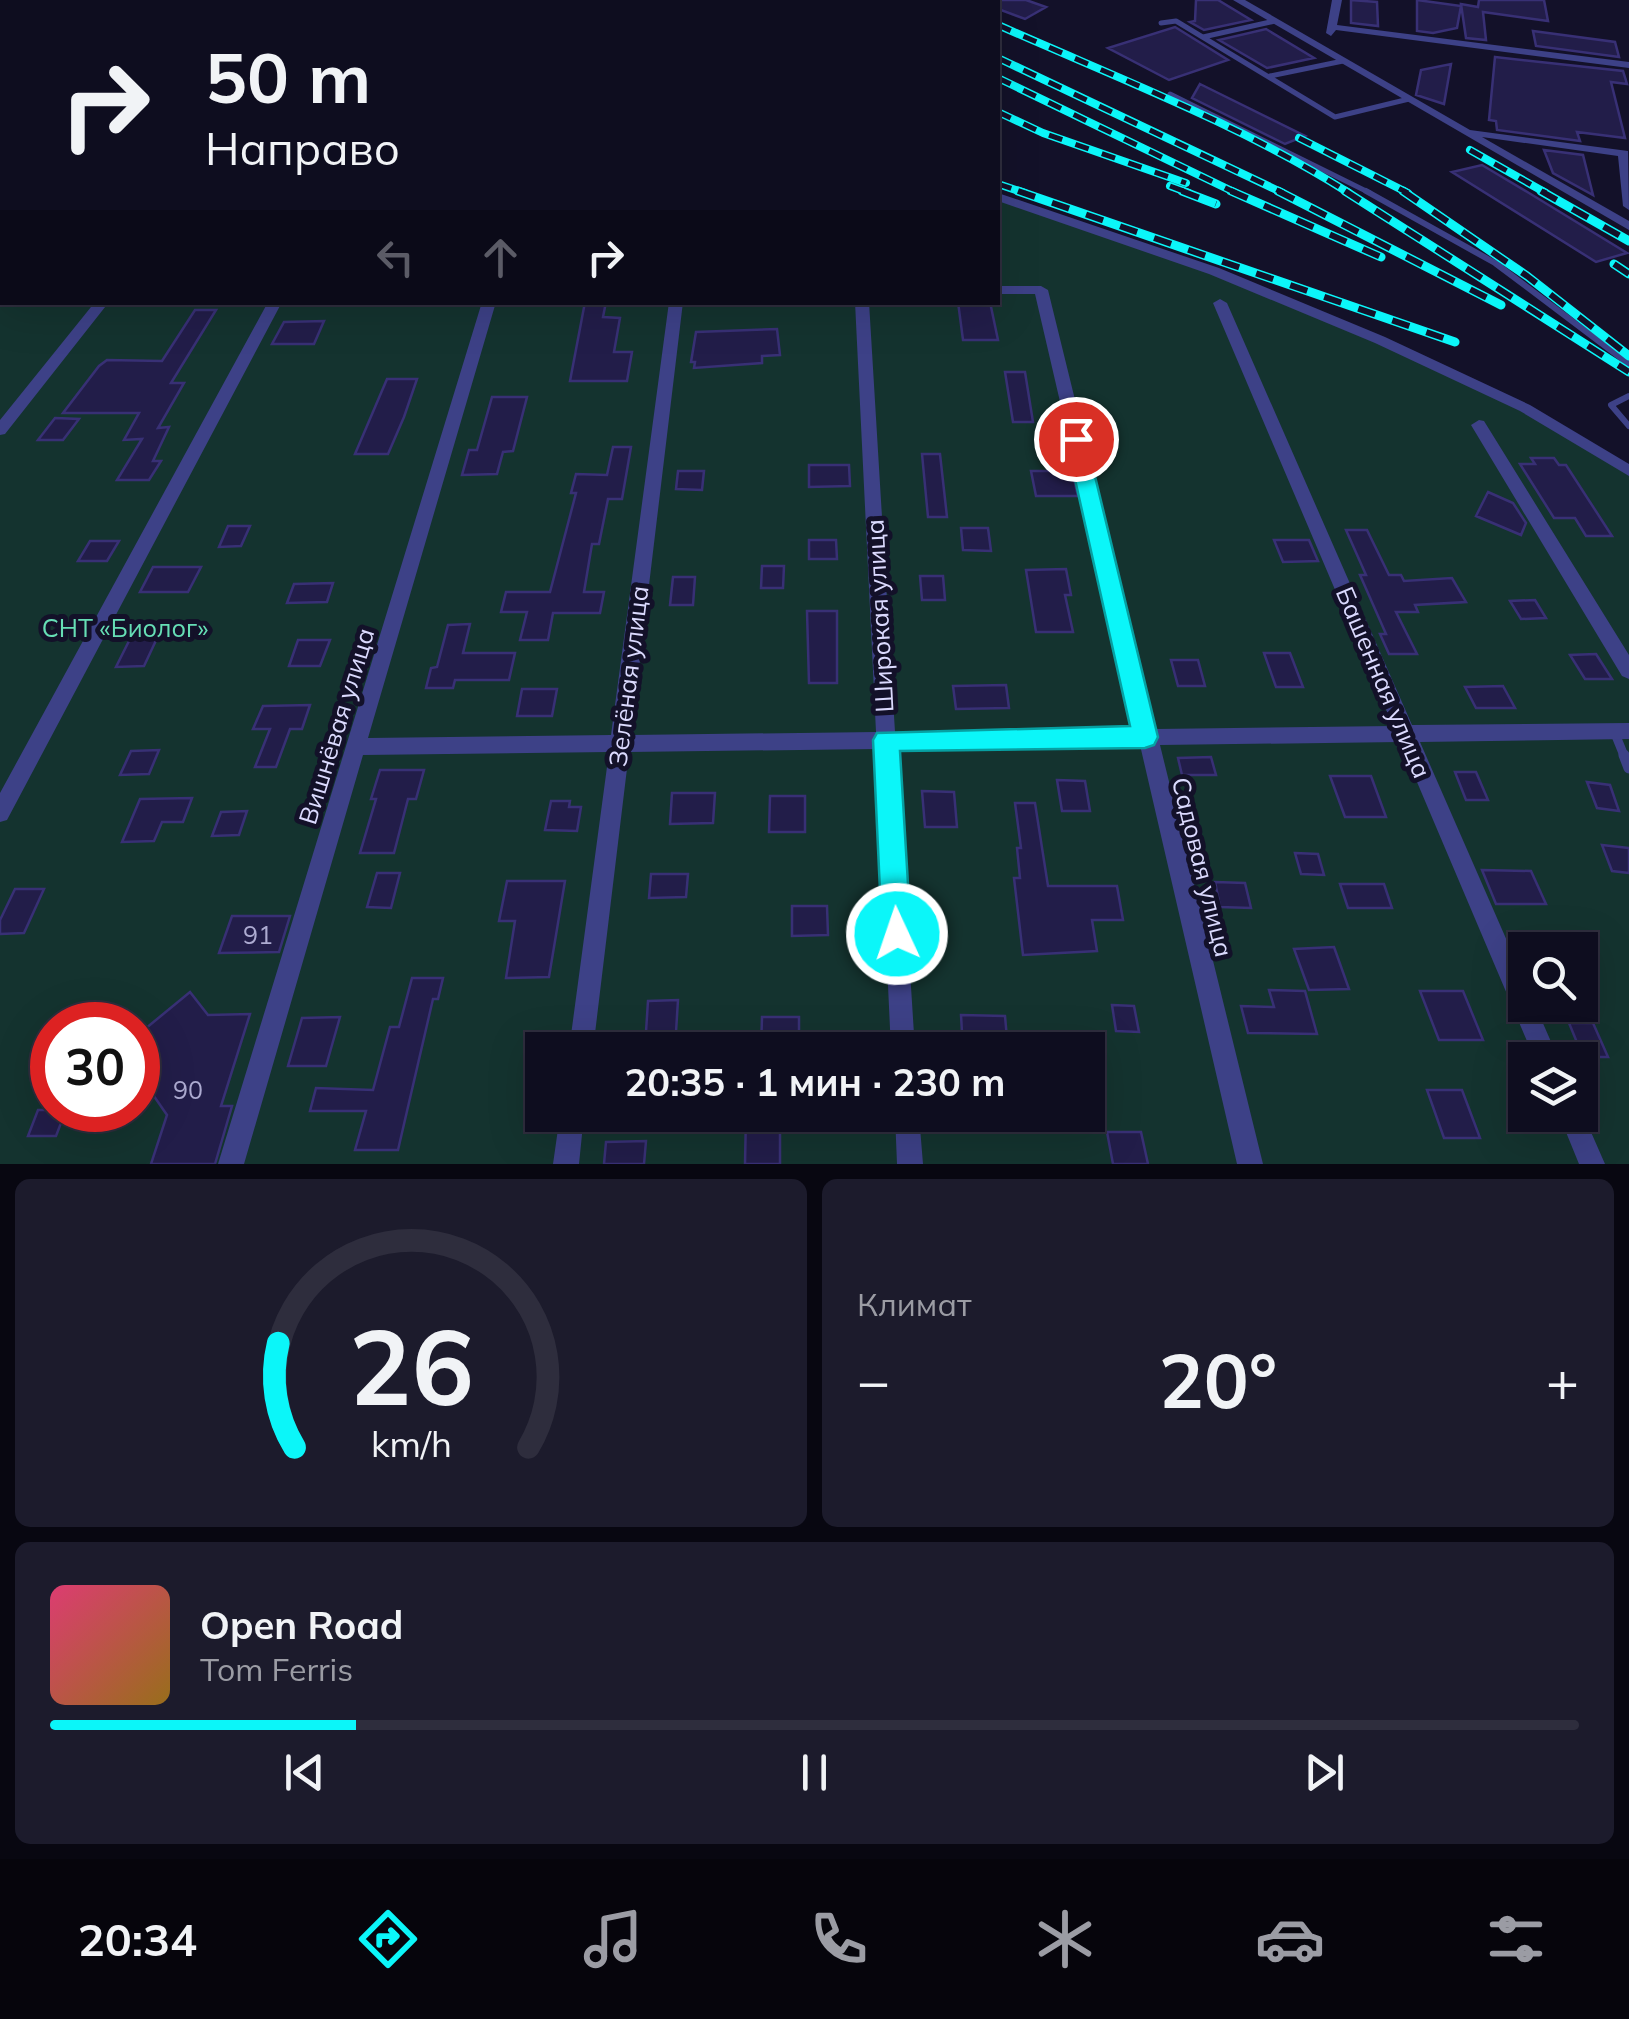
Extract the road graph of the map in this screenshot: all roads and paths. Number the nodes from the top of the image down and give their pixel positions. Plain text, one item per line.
1 (1238, 0) edge
2 (1336, 0) edge
3 (1275, 21) junction
4 (1161, 23) dead end
5 (1334, 27) junction
6 (1203, 37) junction
7 (1322, 48) junction
8 (1343, 61) junction
9 (1629, 65) edge
10 (1270, 76) junction
11 (1170, 94) dead end
12 (1409, 99) junction
13 (1463, 130) junction
14 (1000, 198) edge
15 (1629, 206) edge
16 (1629, 226) edge
17 (1000, 290) edge
18 (1220, 303) dead end
19 (101, 305) edge
20 (273, 305) edge
21 (488, 305) edge
22 (676, 305) edge
23 (862, 305) edge
24 (1629, 364) edge
25 (1629, 396) edge
26 (1479, 425) dead end
27 (1629, 426) edge
28 (0, 430) edge
29 (1625, 464) edge
30 (1629, 671) edge
31 (1622, 731) edge
32 (1406, 733) junction
33 (1145, 737) junction
34 (886, 740) junction
35 (620, 744) junction
36 (356, 748) junction
37 (1629, 768) edge
38 (0, 813) edge
39 (582, 1032) edge
40 (902, 1032) edge
41 (1539, 1042) edge
42 (570, 1132) edge
43 (908, 1132) edge
44 (1578, 1132) edge
45 (231, 1164) edge
46 (566, 1164) edge
47 (910, 1164) edge
48 (1250, 1164) edge
49 (1592, 1164) edge

1 - 3 street
2 - 5 street
3 - 6 lane
3 - 7 street
4 - 6 lane
5 - 7 street
5 - 9 street
6 - 10 lane
7 - 8 street
8 - 10 lane
8 - 12 street
10 - 12 lane
11 - 24 lane
12 - 13 street
13 - 15 street
13 - 16 street
14 - 29 street
17 - 33 street, Садовая улица
18 - 32 street, Башенная улица
19 - 28 street
20 - 38 street
21 - 36 street, Вишнёвая улица
22 - 35 street, Зелёная улица
23 - 34 street, Широкая улица
25 - 27 lane
26 - 30 street
31 - 32 street
31 - 37 lane
32 - 33 street
32 - 41 street, Башенная улица
33 - 34 street
33 - 48 street, Садовая улица
34 - 35 street
34 - 40 street, Широкая улица
35 - 36 street
35 - 39 street, Зелёная улица
36 - 45 street, Вишнёвая улица
42 - 46 street
43 - 47 street
44 - 49 street

